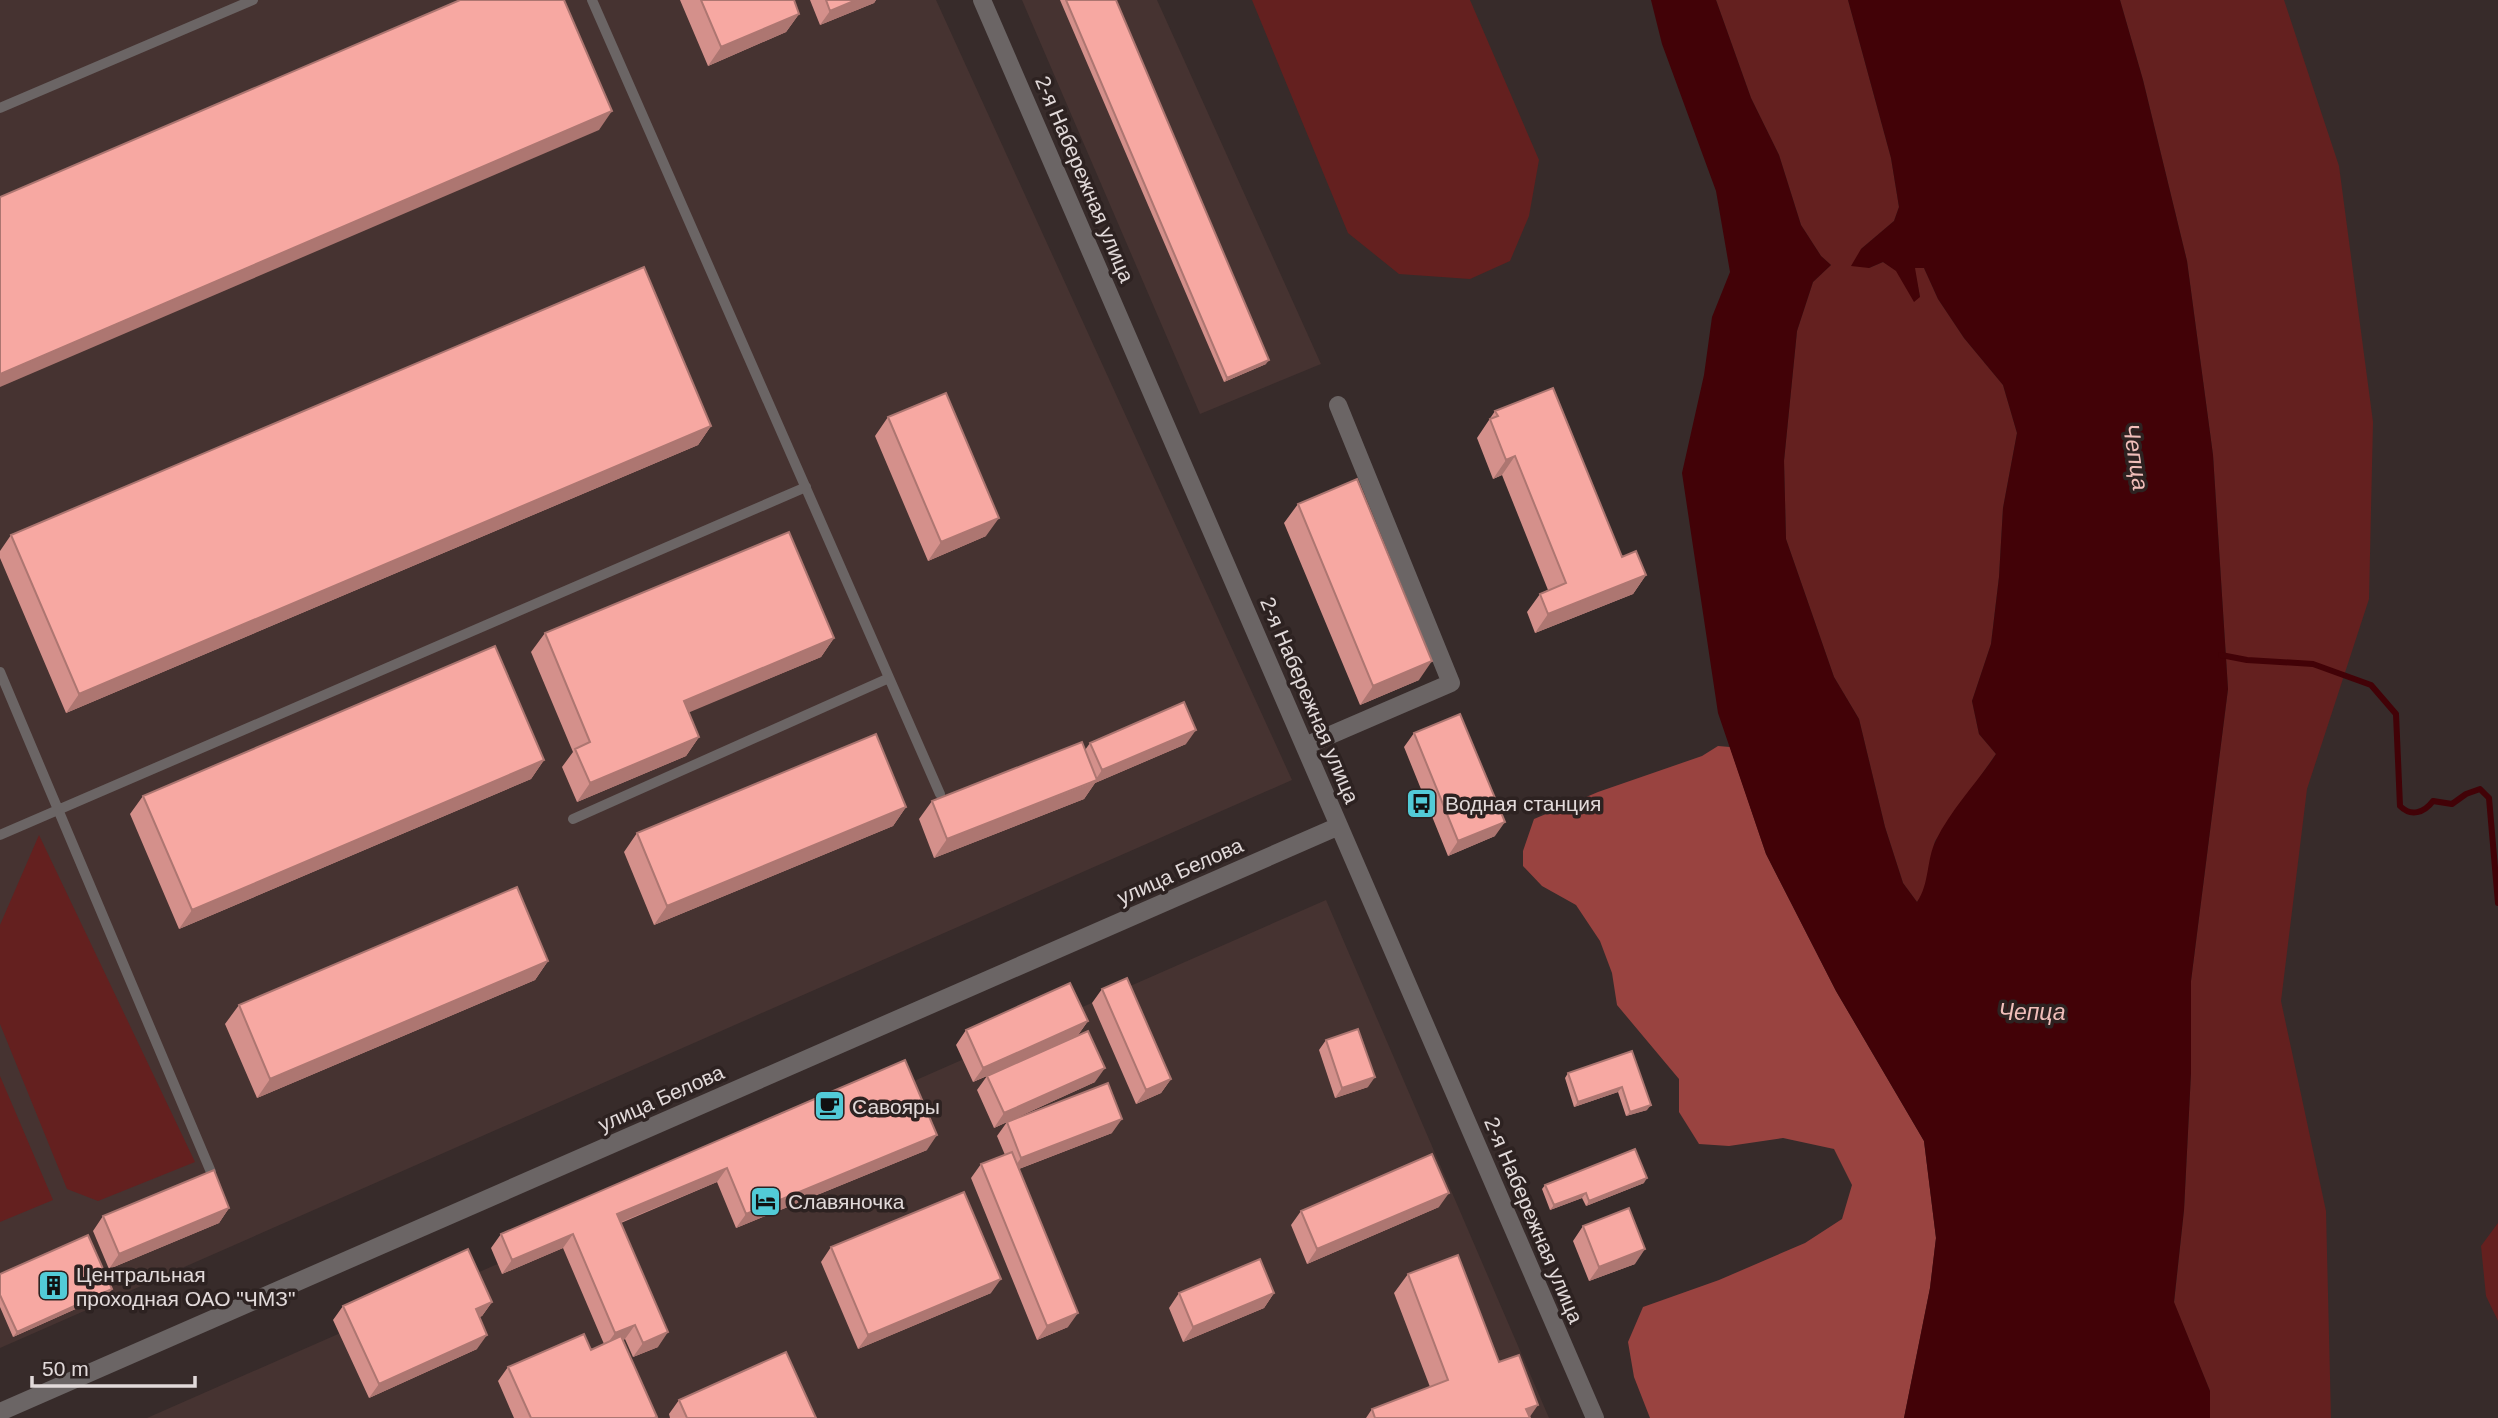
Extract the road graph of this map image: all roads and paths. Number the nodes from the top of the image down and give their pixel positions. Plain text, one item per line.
1 (253, 0) edge
2 (592, 0) edge
3 (982, 0) edge
4 (0, 108) edge
5 (1338, 405) dead end
6 (806, 487) junction
7 (0, 673) edge
8 (889, 678) junction
9 (1305, 746) junction
10 (940, 794) dead end
11 (58, 810) junction
12 (573, 819) dead end
13 (1339, 826) junction
14 (0, 835) edge
15 (211, 1172) edge
16 (0, 1412) edge
17 (1595, 1418) edge

1 - 4 lane
2 - 6 lane
3 - 9 street, 2-я Набережная улица
5 - 9 street
6 - 8 lane
6 - 11 lane
7 - 11 lane
8 - 10 lane
8 - 12 lane
9 - 13 street, 2-я Набережная улица
11 - 14 lane
11 - 15 lane
13 - 16 street, улица Белова
13 - 17 street, 2-я Набережная улица

